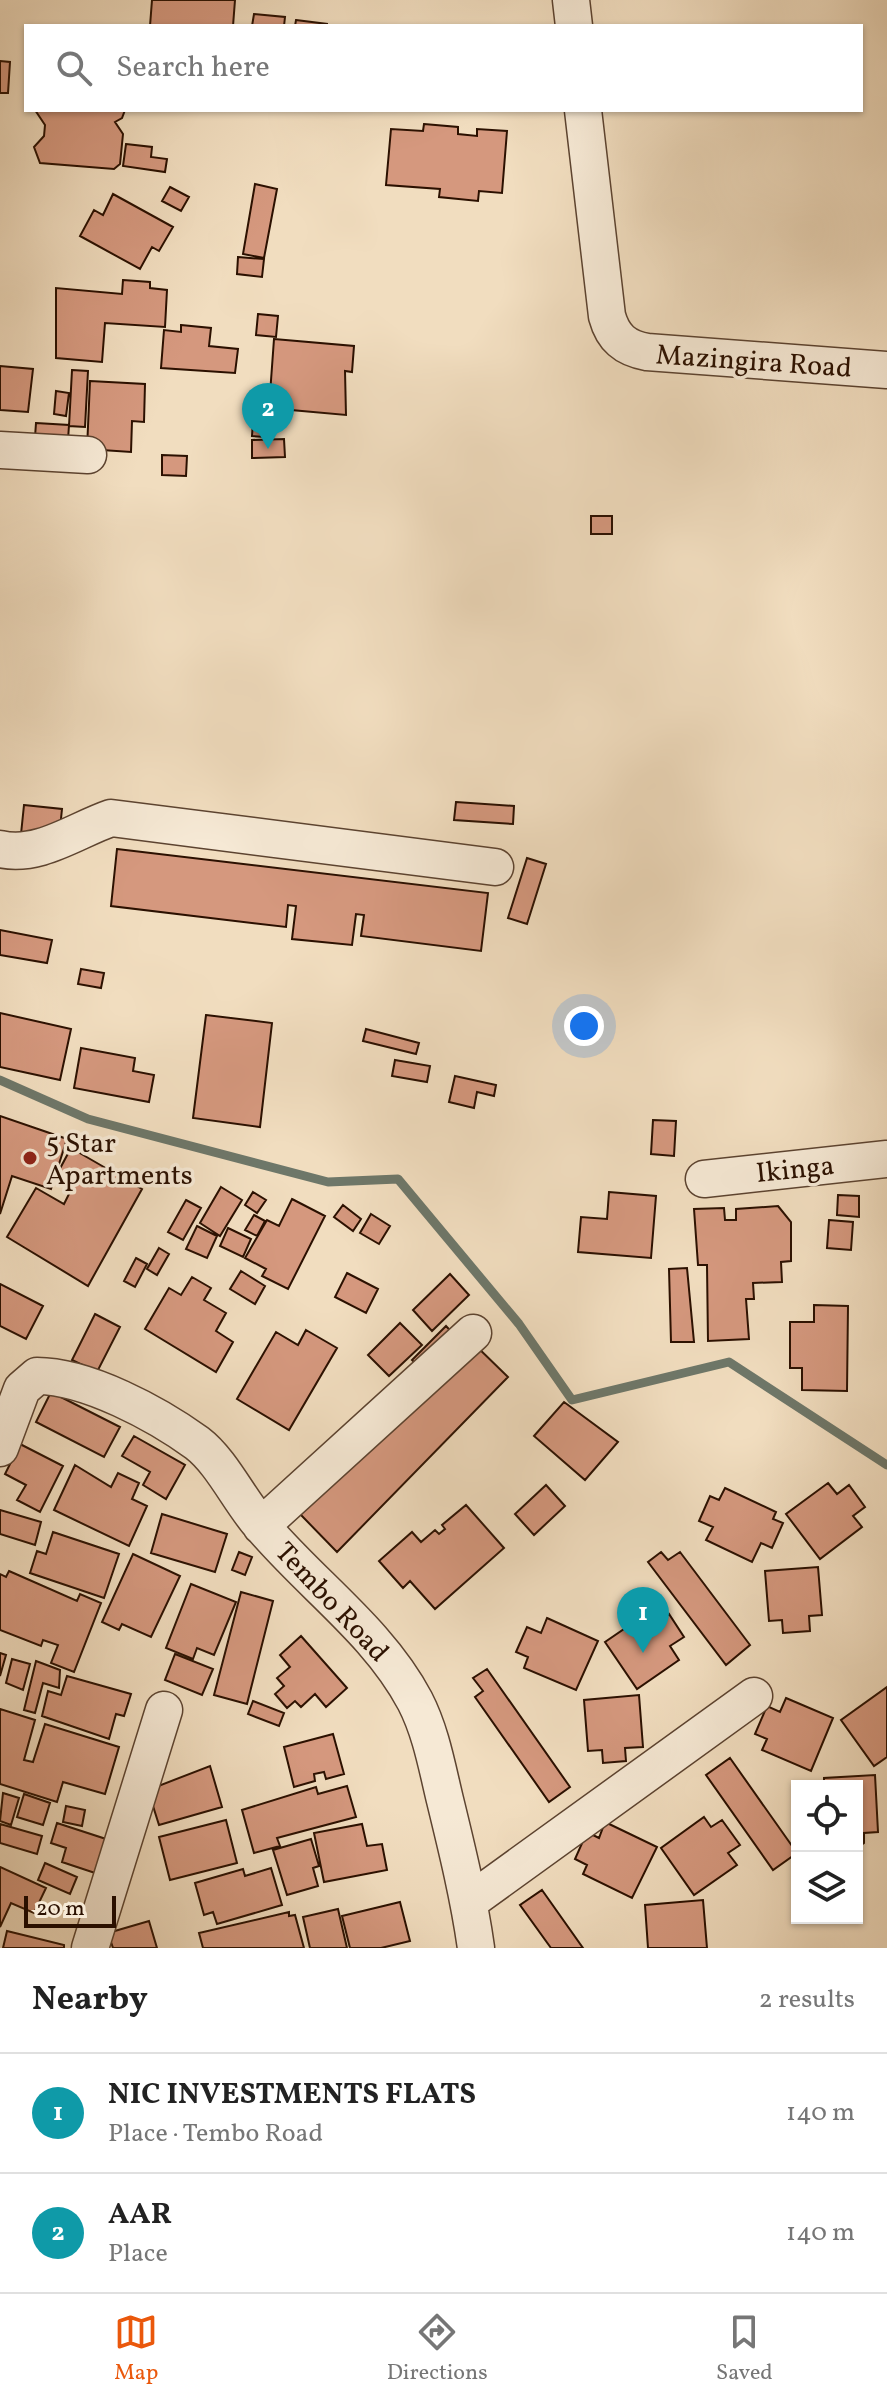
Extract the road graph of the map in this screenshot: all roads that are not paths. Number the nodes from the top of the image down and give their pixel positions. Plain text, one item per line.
1 (571, 0) edge
2 (574, 24) edge
3 (583, 112) edge
4 (887, 370) edge
5 (0, 450) edge
6 (88, 455) dead end
7 (0, 849) edge
8 (495, 867) dead end
9 (887, 1159) edge
10 (704, 1179) dead end
11 (473, 1333) dead end
12 (0, 1448) edge
13 (261, 1526) junction
14 (754, 1696) dead end
15 (164, 1710) dead end
16 (469, 1902) junction
17 (90, 1948) edge
18 (476, 1948) edge

1 - 2 street
3 - 4 street, Mazingira Road
5 - 6 street
7 - 8 street
9 - 10 street, Ikinga
11 - 13 street
12 - 13 street, Tembo Road
13 - 16 street, Tembo Road
14 - 16 street
15 - 17 street
16 - 18 street, Tembo Road

